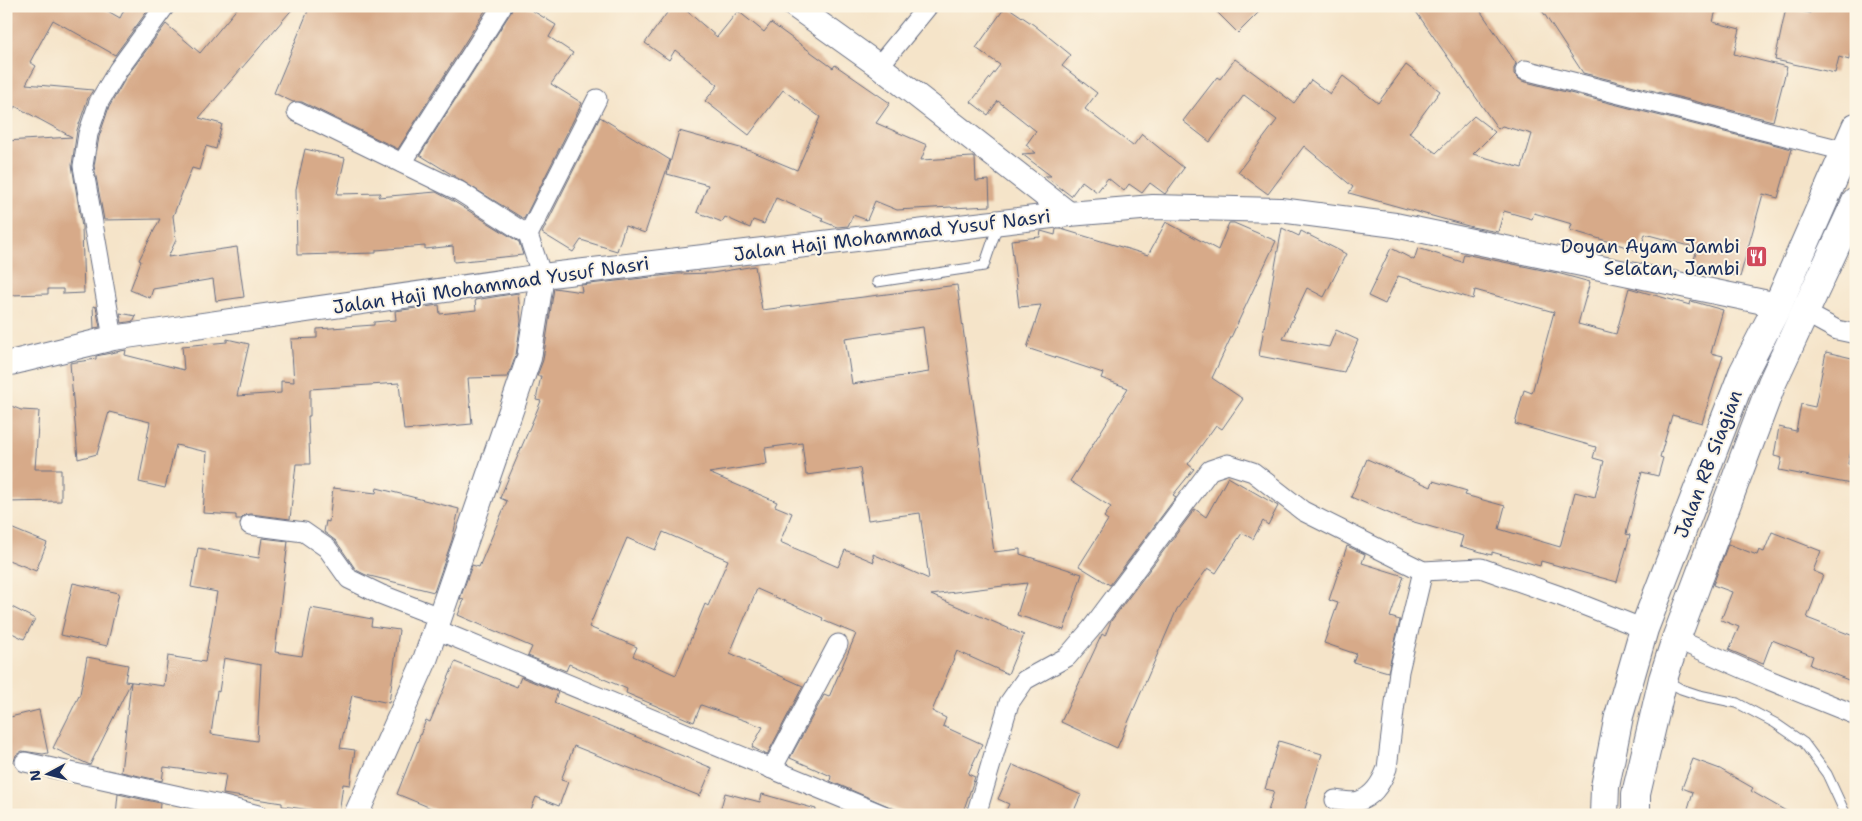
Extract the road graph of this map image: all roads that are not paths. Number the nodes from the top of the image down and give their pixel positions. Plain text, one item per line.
1 (165, 6) edge
2 (502, 6) edge
3 (795, 6) edge
4 (928, 6) edge
5 (879, 66) junction
6 (1525, 70) dead end
7 (597, 99) dead end
8 (297, 112) dead end
9 (1850, 139) edge
10 (402, 163) junction
11 (1856, 202) edge
12 (1069, 214) junction
13 (998, 222) junction
14 (528, 235) junction
15 (542, 276) junction
16 (877, 282) dead end
17 (1778, 305) junction
18 (1804, 312) junction
19 (1856, 334) edge
20 (113, 338) junction
21 (6, 364) edge
22 (250, 525) dead end
23 (1423, 571) junction
24 (437, 623) junction
25 (1644, 629) junction
26 (1676, 639) junction
27 (838, 644) dead end
28 (1663, 679) junction
29 (1856, 716) edge
30 (25, 762) dead end
31 (772, 769) junction
32 (1335, 800) dead end
33 (258, 815) edge
34 (356, 815) edge
35 (883, 815) edge
36 (976, 815) edge
37 (1604, 815) edge
38 (1636, 815) edge
39 (1846, 815) edge

1 - 20 street
2 - 10 street
3 - 5 street
4 - 5 street
5 - 12 street
6 - 9 street
7 - 14 street
8 - 10 street
9 - 17 highway, Jalan RB Siagian
10 - 14 street
11 - 18 highway, Jalan RB Siagian
12 - 13 street, Jalan Haji Mohammad Yusuf Nasri
12 - 17 street, Jalan Haji Mohammad Yusuf Nasri
13 - 15 street, Jalan Haji Mohammad Yusuf Nasri
13 - 16 lane
14 - 15 street
15 - 20 street, Jalan Haji Mohammad Yusuf Nasri
15 - 24 street
17 - 25 highway, Jalan RB Siagian
18 - 19 street
18 - 26 highway, Jalan RB Siagian
20 - 21 street, Jalan Haji Mohammad Yusuf Nasri
22 - 24 street
23 - 25 street
23 - 32 street
23 - 36 street
24 - 31 street
24 - 34 street
25 - 37 highway, Jalan RB Siagian
26 - 28 highway, Jalan RB Siagian
26 - 29 street
27 - 31 street
28 - 38 highway, Jalan RB Siagian
28 - 39 lane
30 - 33 street
31 - 35 street

